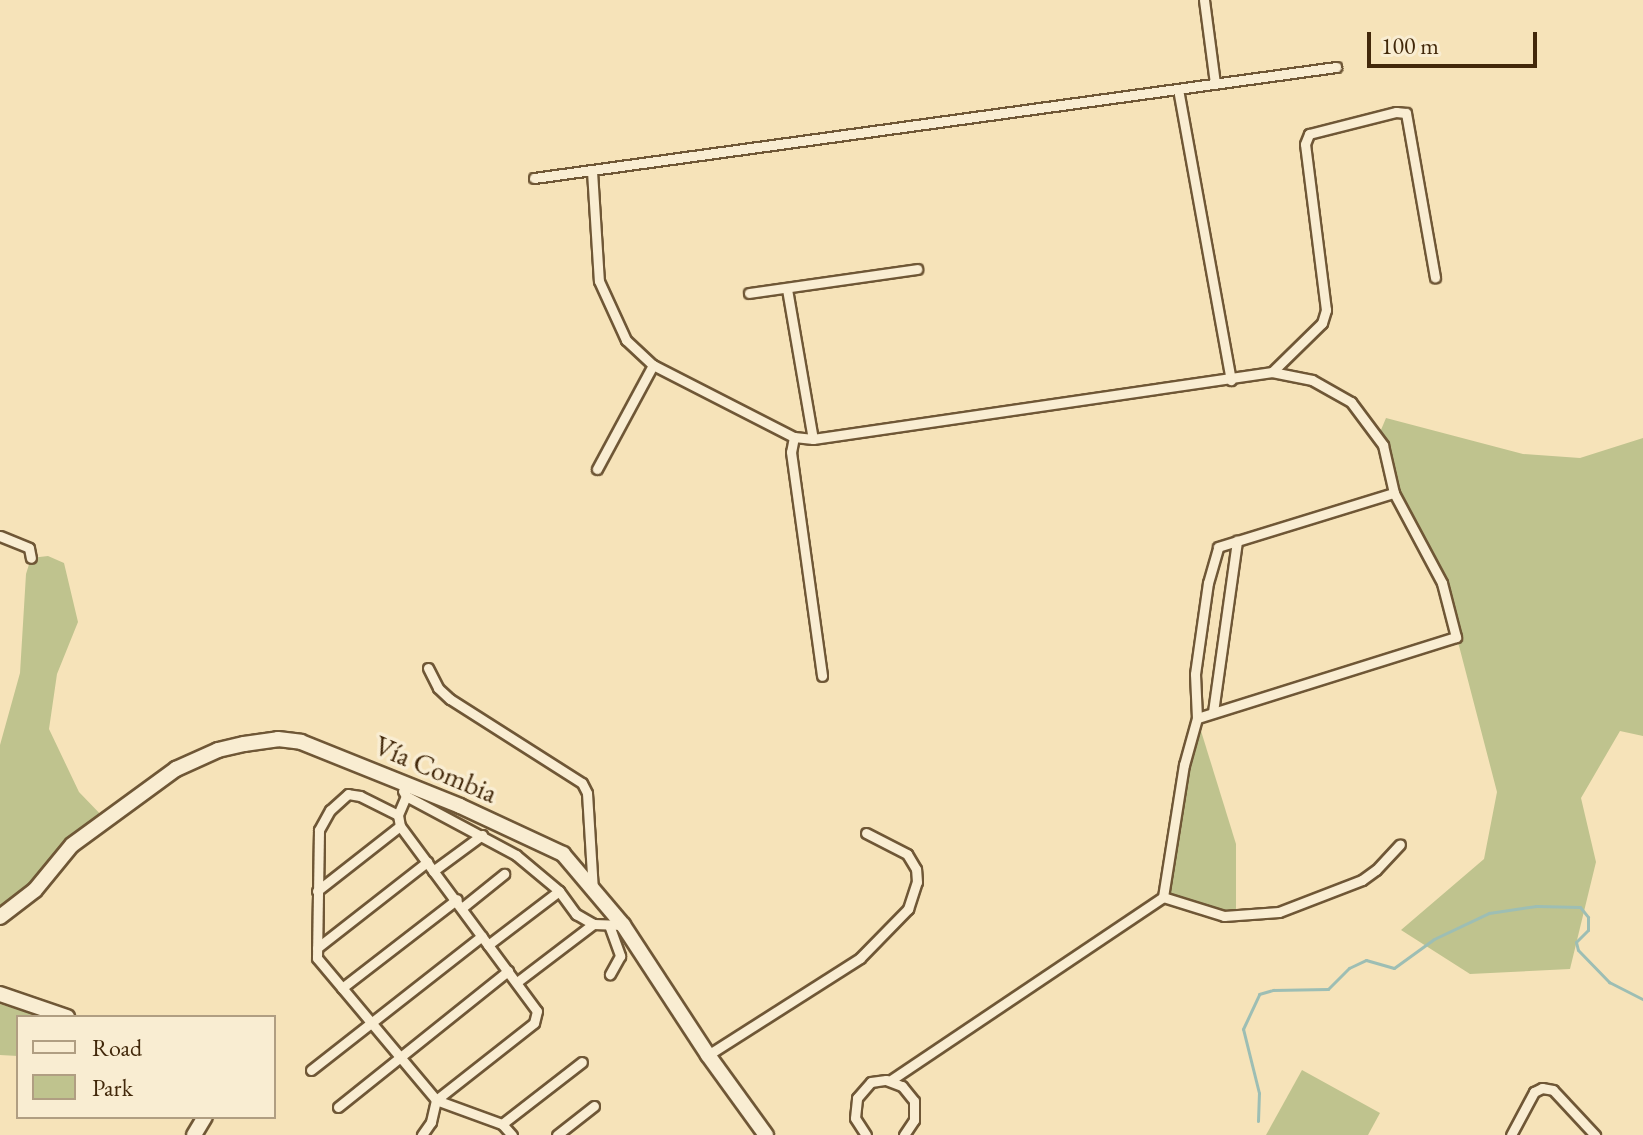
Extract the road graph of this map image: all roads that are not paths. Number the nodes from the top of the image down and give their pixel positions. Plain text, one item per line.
1 (1204, 0) edge
2 (1336, 67) dead end
3 (1215, 83) junction
4 (1178, 89) junction
5 (592, 171) junction
6 (534, 178) dead end
7 (917, 269) dead end
8 (1435, 277) dead end
9 (787, 289) junction
10 (749, 293) dead end
11 (653, 365) junction
12 (1272, 372) junction
13 (1231, 380) junction
14 (794, 437) junction
15 (813, 439) junction
16 (597, 469) dead end
17 (1394, 493) junction
18 (0, 536) edge
19 (1237, 541) junction
20 (31, 558) dead end
21 (428, 668) dead end
22 (822, 676) dead end
23 (1213, 712) junction
24 (1197, 718) junction
25 (398, 781) junction
26 (406, 796) junction
27 (399, 821) junction
28 (866, 833) dead end
29 (482, 835) junction
30 (1400, 844) dead end
31 (427, 862) junction
32 (433, 871) junction
33 (504, 874) dead end
34 (593, 890) junction
35 (317, 891) junction
36 (559, 891) junction
37 (1163, 897) junction
38 (460, 903) junction
39 (0, 917) edge
40 (593, 924) junction
41 (616, 925) junction
42 (485, 941) junction
43 (317, 948) junction
44 (508, 971) junction
45 (610, 974) dead end
46 (517, 982) junction
47 (342, 988) junction
48 (0, 994) edge
49 (61, 1015) edge
50 (371, 1023) junction
51 (708, 1055) junction
52 (400, 1058) junction
53 (582, 1062) dead end
54 (311, 1070) dead end
55 (891, 1080) junction
56 (436, 1100) junction
57 (594, 1106) dead end
58 (338, 1107) dead end
59 (502, 1124) junction
60 (910, 1133) edge
61 (1591, 1133) edge
62 (422, 1135) edge
63 (512, 1135) edge
64 (557, 1135) edge
65 (766, 1135) edge
66 (866, 1135) edge
67 (1511, 1135) edge

1 - 3 street
2 - 3 street
3 - 4 street
4 - 5 street
4 - 13 street
5 - 6 street
5 - 11 street
7 - 9 street
8 - 12 street
9 - 10 street
9 - 15 street
11 - 14 street
11 - 16 street
12 - 13 street
12 - 17 street
13 - 15 street
14 - 15 street
14 - 22 street
17 - 19 street
17 - 23 street
18 - 20 street
19 - 23 street
19 - 24 street
21 - 34 street
23 - 24 street
24 - 37 street
25 - 26 street
25 - 34 main road, Vía Combia
25 - 39 main road, Vía Combia
26 - 27 street
26 - 29 street
27 - 31 street
27 - 35 street
27 - 35 street
28 - 51 street
29 - 32 street
29 - 36 street
30 - 37 street
31 - 32 street
31 - 43 street
32 - 38 street
33 - 38 street
34 - 41 main road, Vía Combia
35 - 43 street
36 - 40 street
36 - 42 street
37 - 55 street
38 - 42 street
38 - 47 street
40 - 41 street
40 - 46 street
41 - 45 street
41 - 51 main road, Vía Combia
42 - 44 street
42 - 50 street
43 - 47 street
44 - 46 street
44 - 52 street
46 - 56 street
47 - 50 street
48 - 49 main road
50 - 52 street
50 - 54 street
51 - 65 main road, Vía Combia
52 - 56 street
52 - 58 street
53 - 59 street
55 - 60 street
55 - 66 street
56 - 59 street
56 - 62 street
57 - 64 street
59 - 63 street
61 - 67 street

